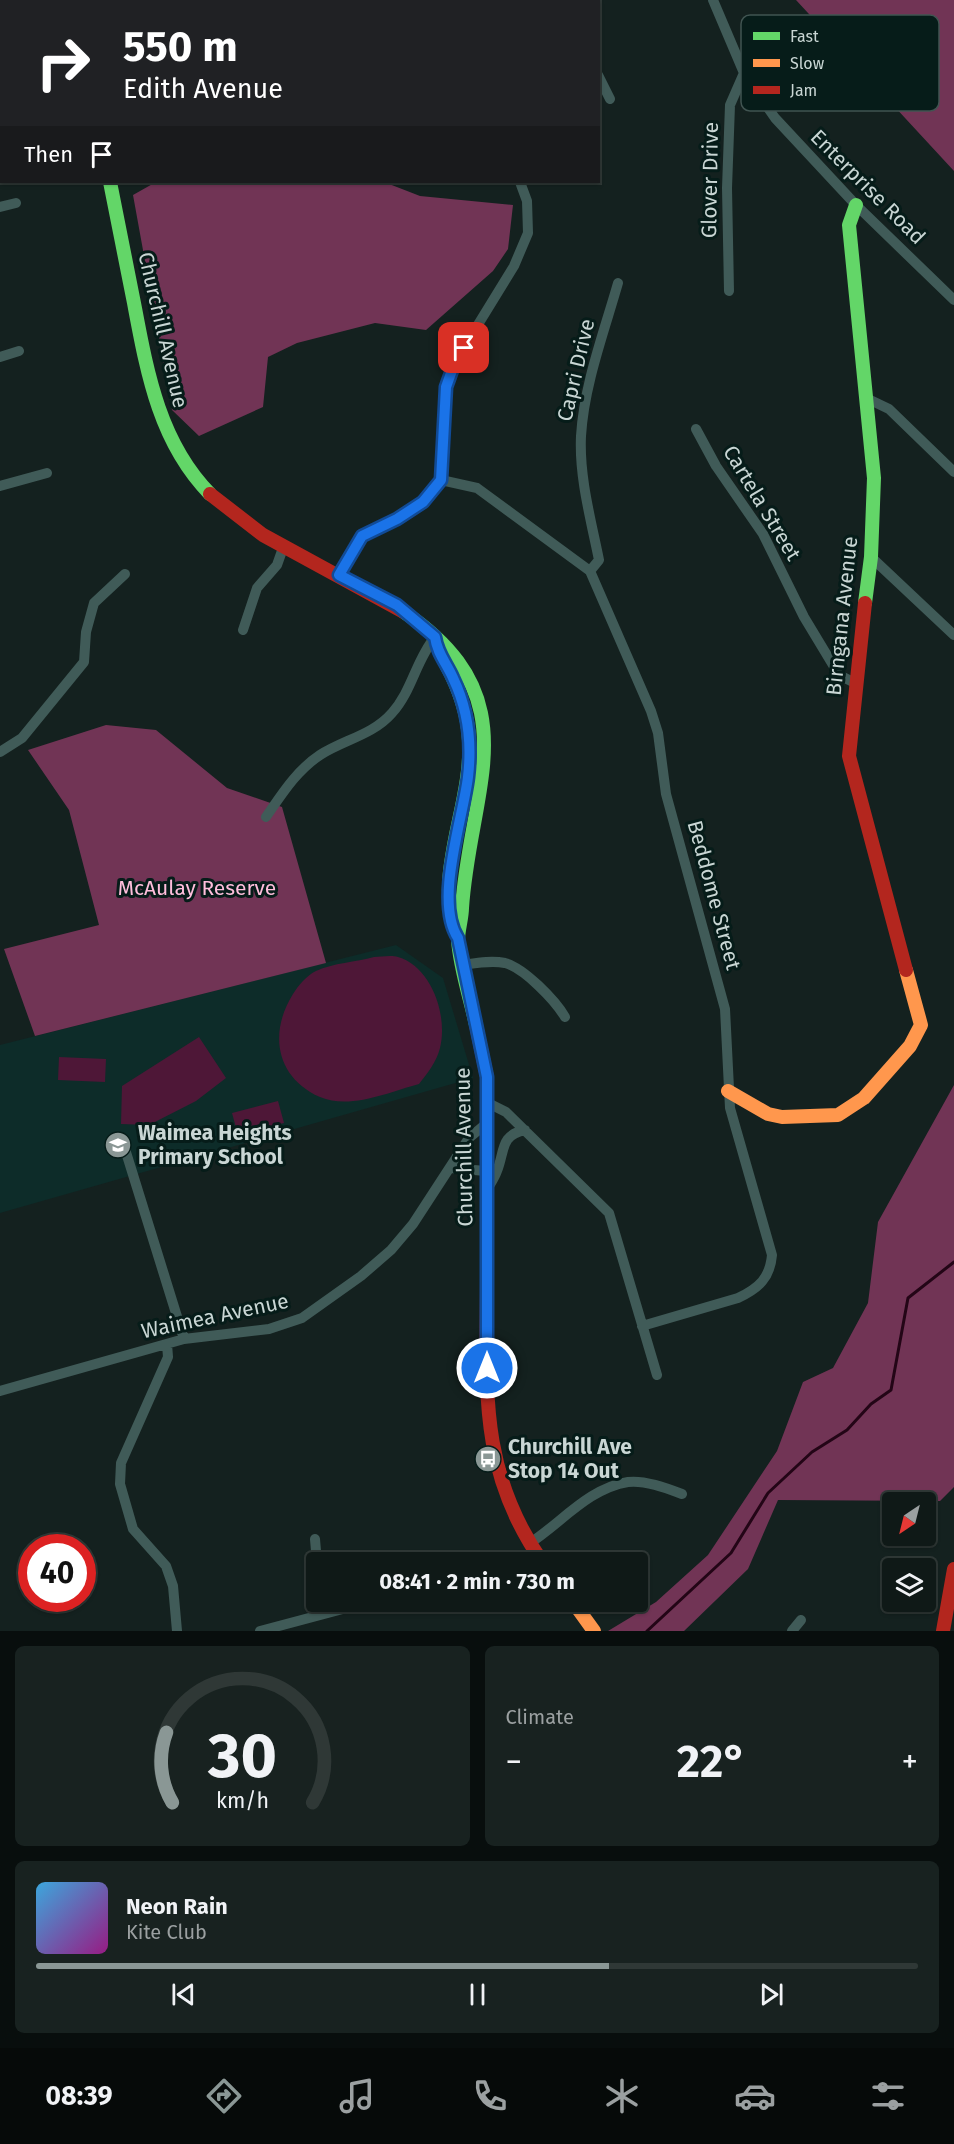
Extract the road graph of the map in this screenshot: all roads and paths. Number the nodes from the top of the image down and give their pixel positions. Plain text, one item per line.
1 (713, 0) edge
2 (741, 66) edge
3 (600, 79) edge
4 (741, 80) edge
5 (610, 99) dead end
6 (770, 111) edge
7 (110, 183) edge
8 (520, 183) edge
9 (16, 203) dead end
10 (856, 205) junction
11 (0, 207) edge
12 (618, 283) dead end
13 (729, 291) dead end
14 (954, 300) edge
15 (19, 351) dead end
16 (0, 357) edge
17 (866, 398) junction
18 (696, 429) dead end
19 (954, 472) edge
20 (47, 473) dead end
21 (441, 480) junction
22 (0, 486) edge
23 (283, 548) junction
24 (872, 557) junction
25 (590, 571) junction
26 (125, 574) dead end
27 (339, 575) junction
28 (243, 630) dead end
29 (954, 635) edge
30 (435, 637) junction
31 (855, 682) junction
32 (0, 752) edge
33 (266, 817) dead end
34 (462, 965) junction
35 (565, 1017) dead end
36 (728, 1090) junction
37 (488, 1103) junction
38 (487, 1123) junction
39 (525, 1130) junction
40 (125, 1149) dead end
41 (450, 1168) junction
42 (486, 1171) junction
43 (486, 1191) junction
44 (642, 1326) junction
45 (184, 1338) junction
46 (167, 1344) junction
47 (657, 1375) dead end
48 (0, 1391) edge
49 (682, 1494) dead end
50 (315, 1539) dead end
51 (530, 1543) junction
52 (316, 1552) edge
53 (534, 1552) edge
54 (954, 1569) edge
55 (312, 1612) edge
56 (580, 1612) edge
57 (801, 1620) dead end
58 (177, 1631) edge
59 (260, 1631) edge
60 (594, 1631) edge
61 (792, 1631) edge
62 (943, 1631) edge

1 - 2 street, Enterprise Road
3 - 5 street
4 - 13 street, Glover Drive
6 - 10 street, Enterprise Road
7 - 23 street, Churchill Avenue
8 - 21 street
9 - 11 street
10 - 14 street, Enterprise Road
10 - 17 street, Birngana Avenue
12 - 25 street, Capri Drive
15 - 16 street
17 - 19 street
17 - 24 street, Birngana Avenue
18 - 31 street, Cartela Street
20 - 22 street
21 - 25 street
21 - 27 street
23 - 27 street, Churchill Avenue
23 - 28 street
24 - 29 street
24 - 31 street, Birngana Avenue
25 - 36 street, Beddome Street
26 - 32 street
27 - 30 street, Churchill Avenue
30 - 33 street
30 - 34 street, Churchill Avenue
31 - 36 street, Birngana Avenue
34 - 35 street
34 - 37 street, Churchill Avenue
36 - 44 street, Beddome Street
37 - 38 street, Churchill Avenue
37 - 39 street
38 - 41 street, Waimea Avenue
38 - 42 street, Churchill Avenue
39 - 43 street
39 - 44 street
40 - 45 street
41 - 42 street
41 - 45 street, Waimea Avenue
42 - 43 street, Churchill Avenue
43 - 51 street, Churchill Avenue
44 - 47 street
45 - 46 street, Waimea Avenue
46 - 48 street, Waimea Avenue
46 - 58 street
49 - 51 street
50 - 52 street
51 - 53 street, Churchill Avenue
54 - 62 street
55 - 59 street
56 - 60 street
57 - 61 street

